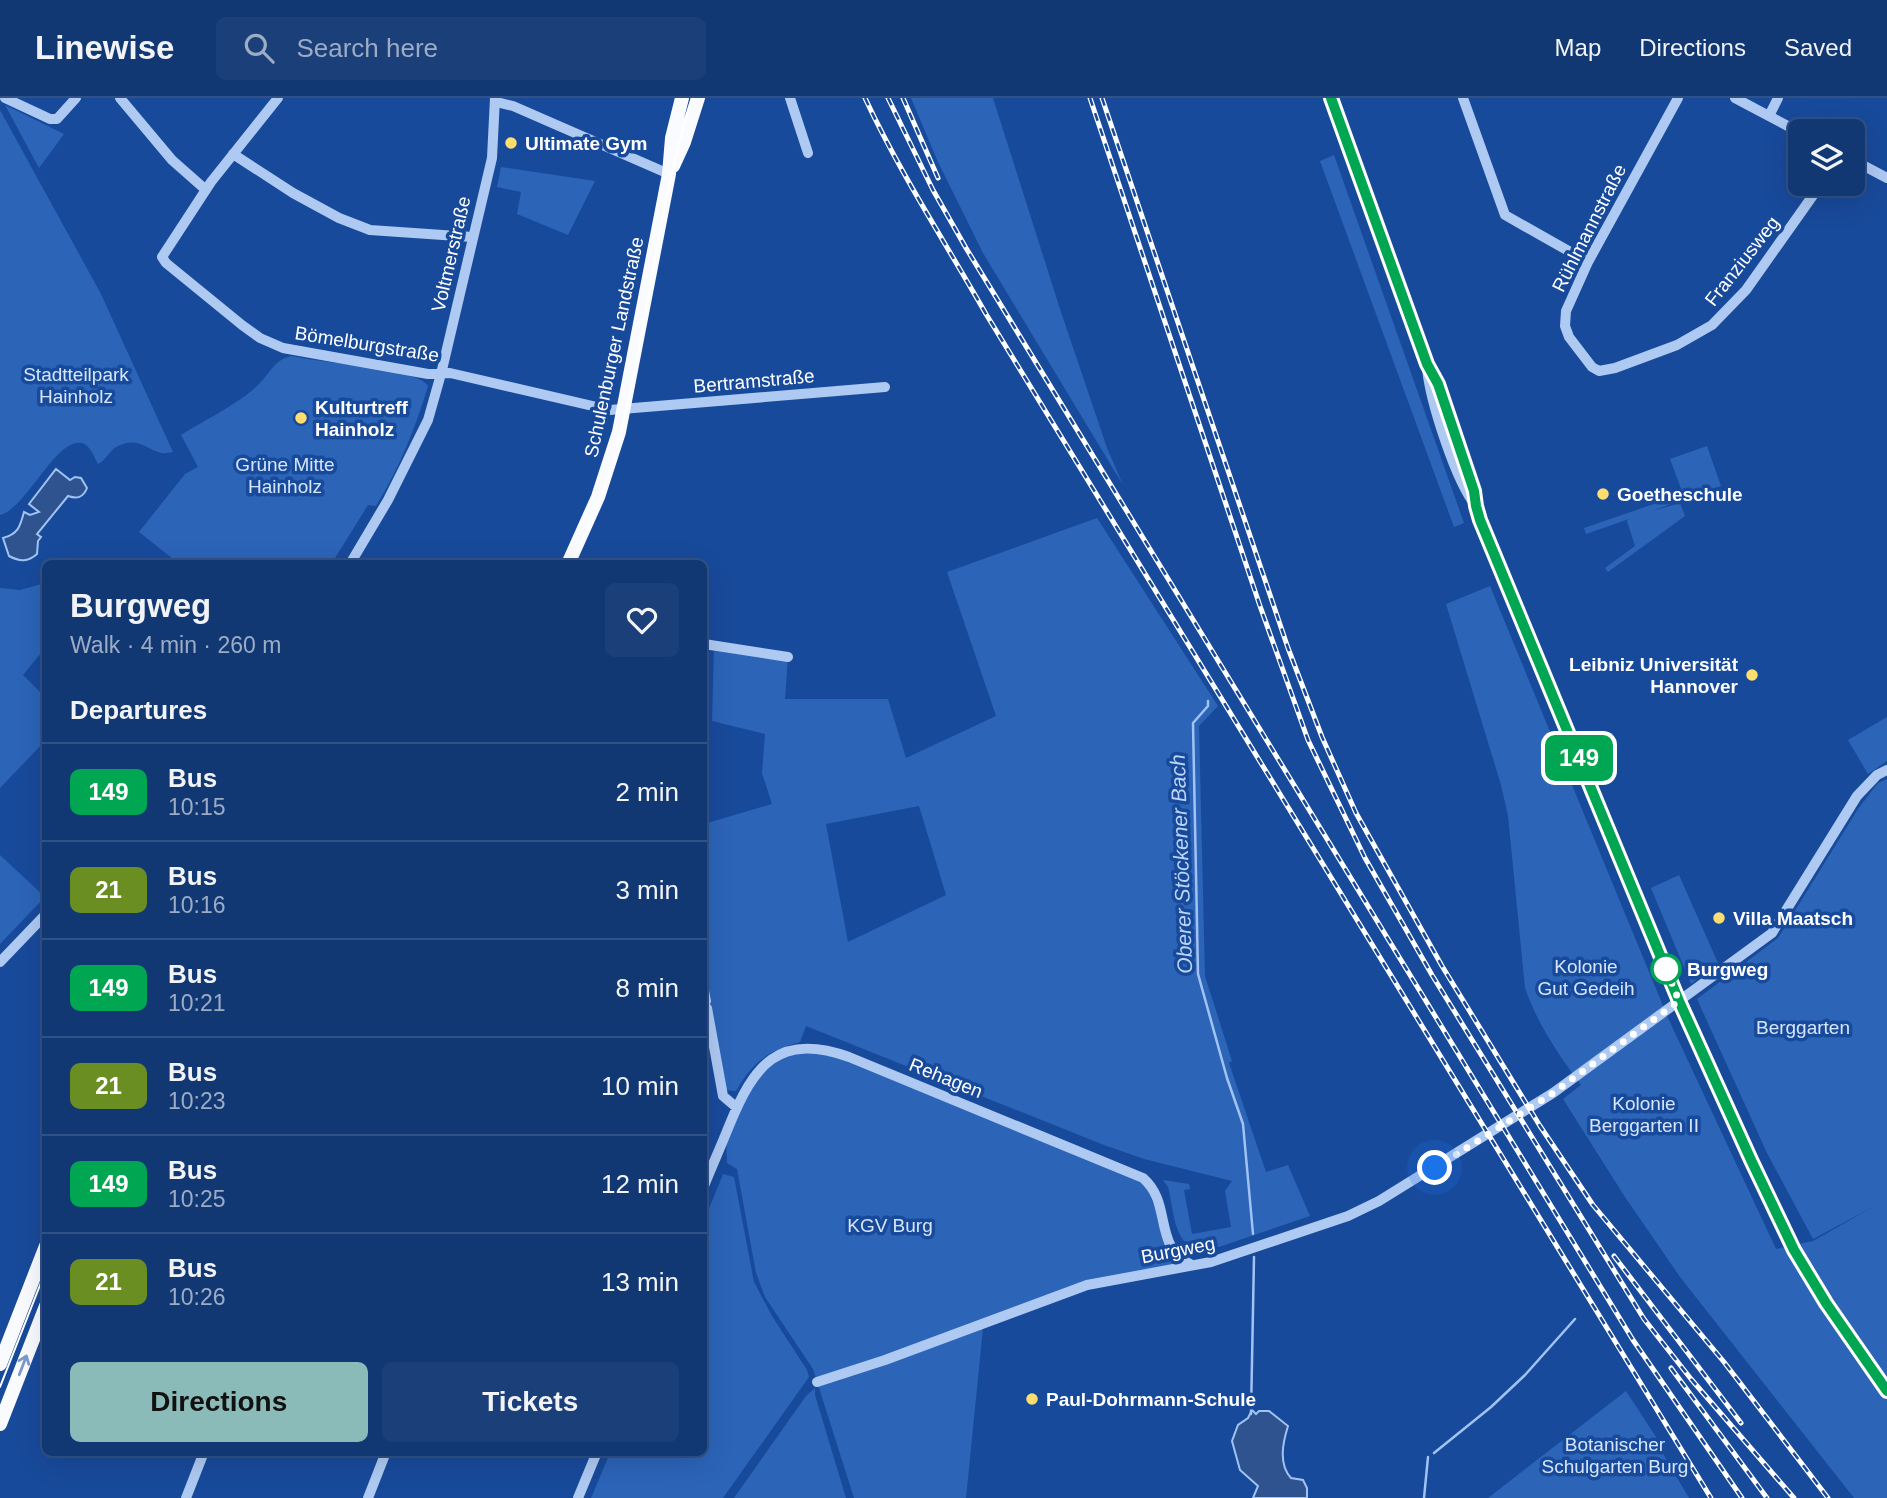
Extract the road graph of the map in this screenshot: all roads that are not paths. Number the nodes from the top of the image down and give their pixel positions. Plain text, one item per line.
1 (5, 98) edge
2 (76, 98) edge
3 (120, 98) edge
4 (278, 98) edge
5 (682, 98) edge
6 (698, 98) edge
7 (790, 98) edge
8 (1331, 98) edge
9 (1463, 98) edge
10 (1678, 98) edge
11 (1735, 98) edge
12 (1778, 98) edge
13 (496, 100) edge
14 (517, 102) edge
15 (1769, 116) junction
16 (1788, 126) edge
17 (808, 153) dead end
18 (233, 154) junction
19 (1865, 166) edge
20 (669, 174) junction
21 (1887, 178) edge
22 (206, 190) junction
23 (1813, 196) edge
24 (472, 237) junction
25 (1588, 262) junction
26 (1599, 371) joint
27 (442, 374) junction
28 (885, 387) dead end
29 (625, 410) junction
30 (352, 560) edge
31 (570, 560) edge
32 (707, 644) edge
33 (788, 657) dead end
34 (1887, 770) edge
35 (42, 918) edge
36 (0, 962) edge
37 (1679, 1001) junction
38 (707, 1011) edge
39 (736, 1107) junction
40 (707, 1179) edge
41 (42, 1256) edge
42 (1192, 1265) junction
43 (42, 1316) edge
44 (0, 1364) edge
45 (817, 1382) dead end
46 (1887, 1391) edge
47 (0, 1424) edge
48 (202, 1456) edge
49 (384, 1456) edge
50 (595, 1456) edge
51 (186, 1498) edge
52 (368, 1498) edge
53 (578, 1498) edge

1 - 2 street
3 - 22 street
4 - 18 street, Bömelburgstraße
5 - 20 main road, Schulenburger Landstraße
6 - 20 main road, Schulenburger Landstraße
7 - 17 street
8 - 37 street
9 - 25 street
10 - 25 street, Rühlmannstraße
11 - 15 street
12 - 15 street
13 - 14 street
13 - 24 street, Voltmerstraße
14 - 20 street
15 - 16 street
18 - 22 street, Bömelburgstraße
18 - 24 street
19 - 21 street
20 - 29 main road, Schulenburger Landstraße
22 - 27 street, Bömelburgstraße
23 - 26 street, Franziusweg
24 - 27 street, Voltmerstraße
25 - 26 street, Rühlmannstraße
27 - 29 street, Bömelburgstraße
27 - 30 street, Voltmerstraße
28 - 29 street, Bertramstraße
29 - 31 main road, Schulenburger Landstraße
32 - 33 street
34 - 37 street, Burgweg
35 - 36 street
37 - 42 street, Burgweg
37 - 46 street
38 - 39 street
39 - 40 street, Rehagen
39 - 42 street, Rehagen
41 - 44 main road
42 - 45 street, Burgweg
47 -> 43 main road
48 - 51 street
49 - 52 street
50 - 53 street

